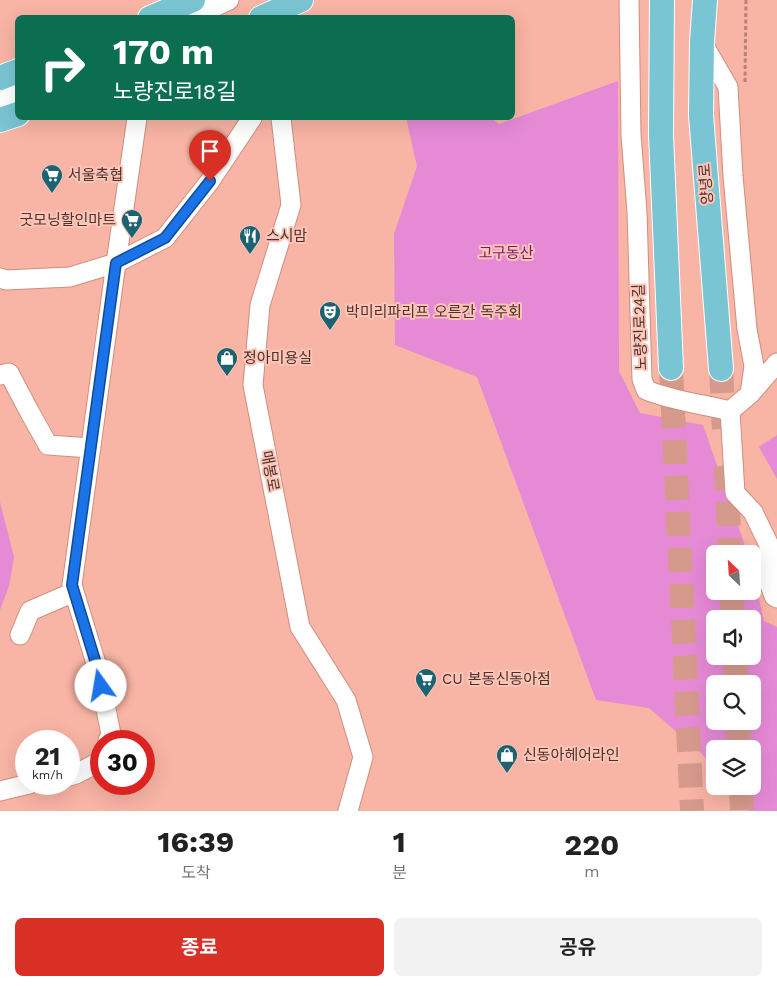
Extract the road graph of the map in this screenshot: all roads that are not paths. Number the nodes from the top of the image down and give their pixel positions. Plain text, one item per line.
1 (193, 0) edge
2 (229, 0) edge
3 (301, 0) edge
4 (629, 0) edge
5 (662, 0) edge
6 (705, 0) edge
7 (268, 12) edge
8 (157, 15) edge
9 (196, 15) edge
10 (702, 42) junction
11 (15, 72) edge
12 (0, 78) edge
13 (15, 95) edge
14 (0, 102) edge
15 (15, 115) edge
16 (0, 120) edge
17 (137, 120) edge
18 (251, 120) edge
19 (281, 120) edge
20 (116, 263) junction
21 (0, 278) edge
22 (777, 363) edge
23 (671, 368) tunnel mouth
24 (721, 368) tunnel mouth
25 (0, 375) edge
26 (750, 394) junction
27 (730, 411) junction
28 (91, 448) junction
29 (74, 592) junction
30 (777, 598) edge
31 (20, 635) dead end
32 (109, 730) edge
33 (15, 787) edge
34 (0, 791) edge
35 (348, 811) edge

1 - 8 main road
2 - 9 street
3 - 7 main road
4 - 27 street, 노량진로24길
5 - 23 main road
6 - 10 main road, 양녕로
10 - 24 main road, 양녕로
10 - 26 street
11 - 12 main road
13 - 14 street
15 - 16 main road
17 - 20 street
18 - 20 street
19 - 35 street, 매봉로
20 - 21 street
20 - 28 street
22 - 26 street
25 - 28 street
26 - 27 street
27 - 30 street
28 - 29 street
29 - 31 street
29 - 32 street
33 - 34 street

